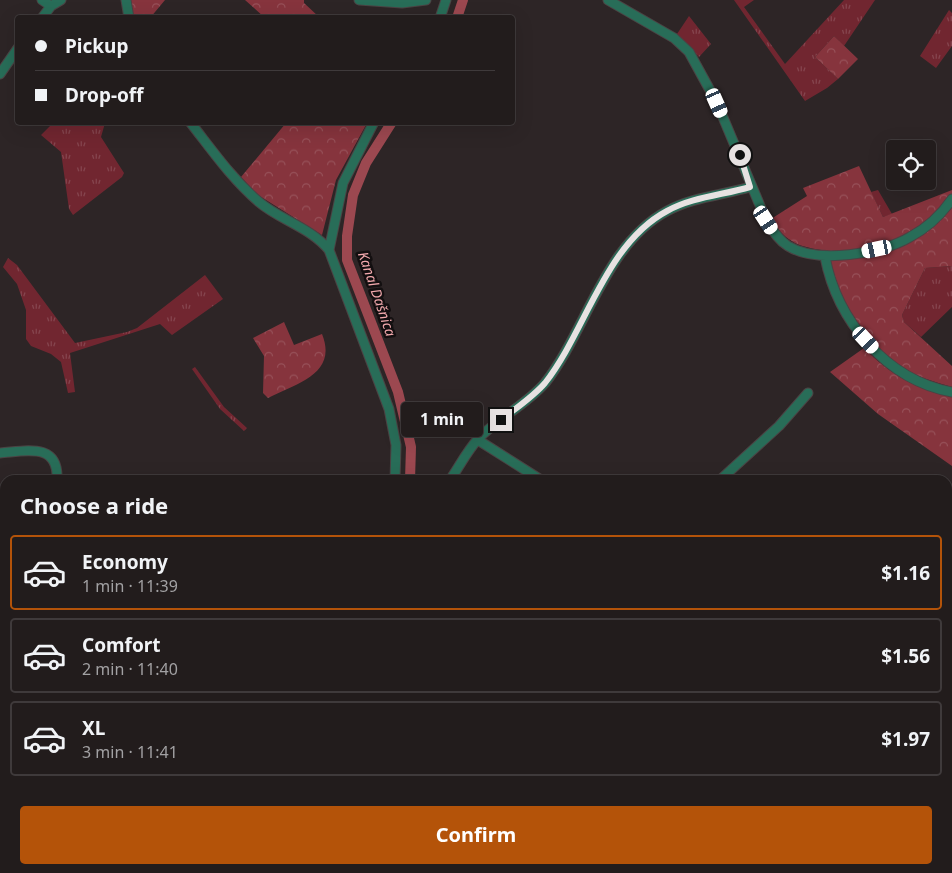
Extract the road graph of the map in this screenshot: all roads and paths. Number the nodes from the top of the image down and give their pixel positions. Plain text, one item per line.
1 (42, 0) edge
2 (61, 0) edge
3 (126, 0) edge
4 (359, 0) edge
5 (426, 0) edge
6 (446, 0) edge
7 (608, 0) edge
8 (51, 6) junction
9 (44, 15) edge
10 (128, 15) edge
11 (441, 15) edge
12 (15, 52) edge
13 (0, 74) edge
14 (192, 125) edge
15 (372, 125) edge
16 (750, 187) junction
17 (952, 199) edge
18 (329, 250) junction
19 (825, 257) junction
20 (952, 392) edge
21 (808, 393) dead end
22 (478, 440) junction
23 (0, 453) edge
24 (56, 475) edge
25 (395, 475) edge
26 (454, 475) edge
27 (533, 475) edge
28 (725, 475) edge

1 - 8 street
2 - 8 street
3 - 10 street
4 - 5 street
6 - 11 street
7 - 16 street
8 - 9 street
12 - 13 street
14 - 18 street
15 - 18 street
16 - 19 street
16 - 22 street
17 - 19 street
18 - 25 street
19 - 20 street
21 - 28 street
22 - 26 street
22 - 27 street
23 - 24 street

